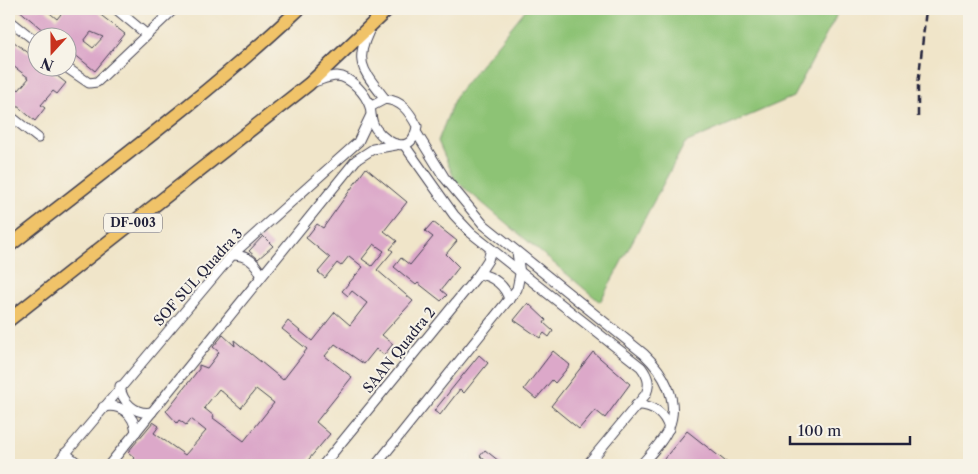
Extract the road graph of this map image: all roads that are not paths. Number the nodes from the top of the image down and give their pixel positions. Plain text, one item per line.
1 (116, 9) edge
2 (174, 9) edge
3 (299, 9) edge
4 (388, 9) edge
5 (9, 20) edge
6 (370, 28) junction
7 (146, 34) junction
8 (28, 36) edge
9 (78, 76) edge
10 (309, 84) junction
11 (384, 99) junction
12 (370, 107) junction
13 (9, 115) edge
14 (370, 118) junction
15 (416, 132) junction
16 (38, 138) dead end
17 (400, 145) junction
18 (9, 246) edge
19 (491, 249) junction
20 (517, 252) junction
21 (232, 255) junction
22 (479, 274) junction
23 (520, 274) junction
24 (262, 275) junction
25 (535, 285) junction
26 (517, 289) junction
27 (509, 300) junction
28 (9, 320) edge
29 (120, 386) junction
30 (636, 405) junction
31 (102, 407) junction
32 (152, 412) junction
33 (669, 429) junction
34 (136, 432) junction
35 (65, 454) junction
36 (56, 465) edge
37 (80, 465) edge
38 (109, 465) edge
39 (322, 465) edge
40 (376, 465) edge
41 (587, 465) edge
42 (641, 465) edge

1 - 7 street
2 - 7 street
3 - 18 highway
4 - 6 highway, DF-003
5 - 8 street
6 - 10 highway, DF-003
6 - 11 street
7 - 9 street
10 - 12 street
10 - 28 highway, DF-003
11 - 12 street
11 - 15 street
12 - 14 street
13 - 16 street
14 - 17 street
14 - 21 street, SOF SUL Quadra 3
15 - 17 street
15 - 20 street
17 - 19 street
17 - 24 street
19 - 22 street, SAAN Quadra 2
19 - 23 street
20 - 23 street
20 - 33 street
21 - 24 street
21 - 29 street, SOF SUL Quadra 3
22 - 27 street
22 - 39 street, SAAN Quadra 2
23 - 25 street
23 - 26 street
24 - 32 street
25 - 26 street
25 - 30 street
26 - 27 street
27 - 40 street
29 - 31 street, SOF SUL Quadra 3
29 - 32 street
30 - 33 street
30 - 41 street
31 - 34 street
31 - 35 street, SOF SUL Quadra 3
32 - 34 street
33 - 42 street
34 - 38 street
35 - 36 street, SOF SUL Quadra 3
35 - 37 street

